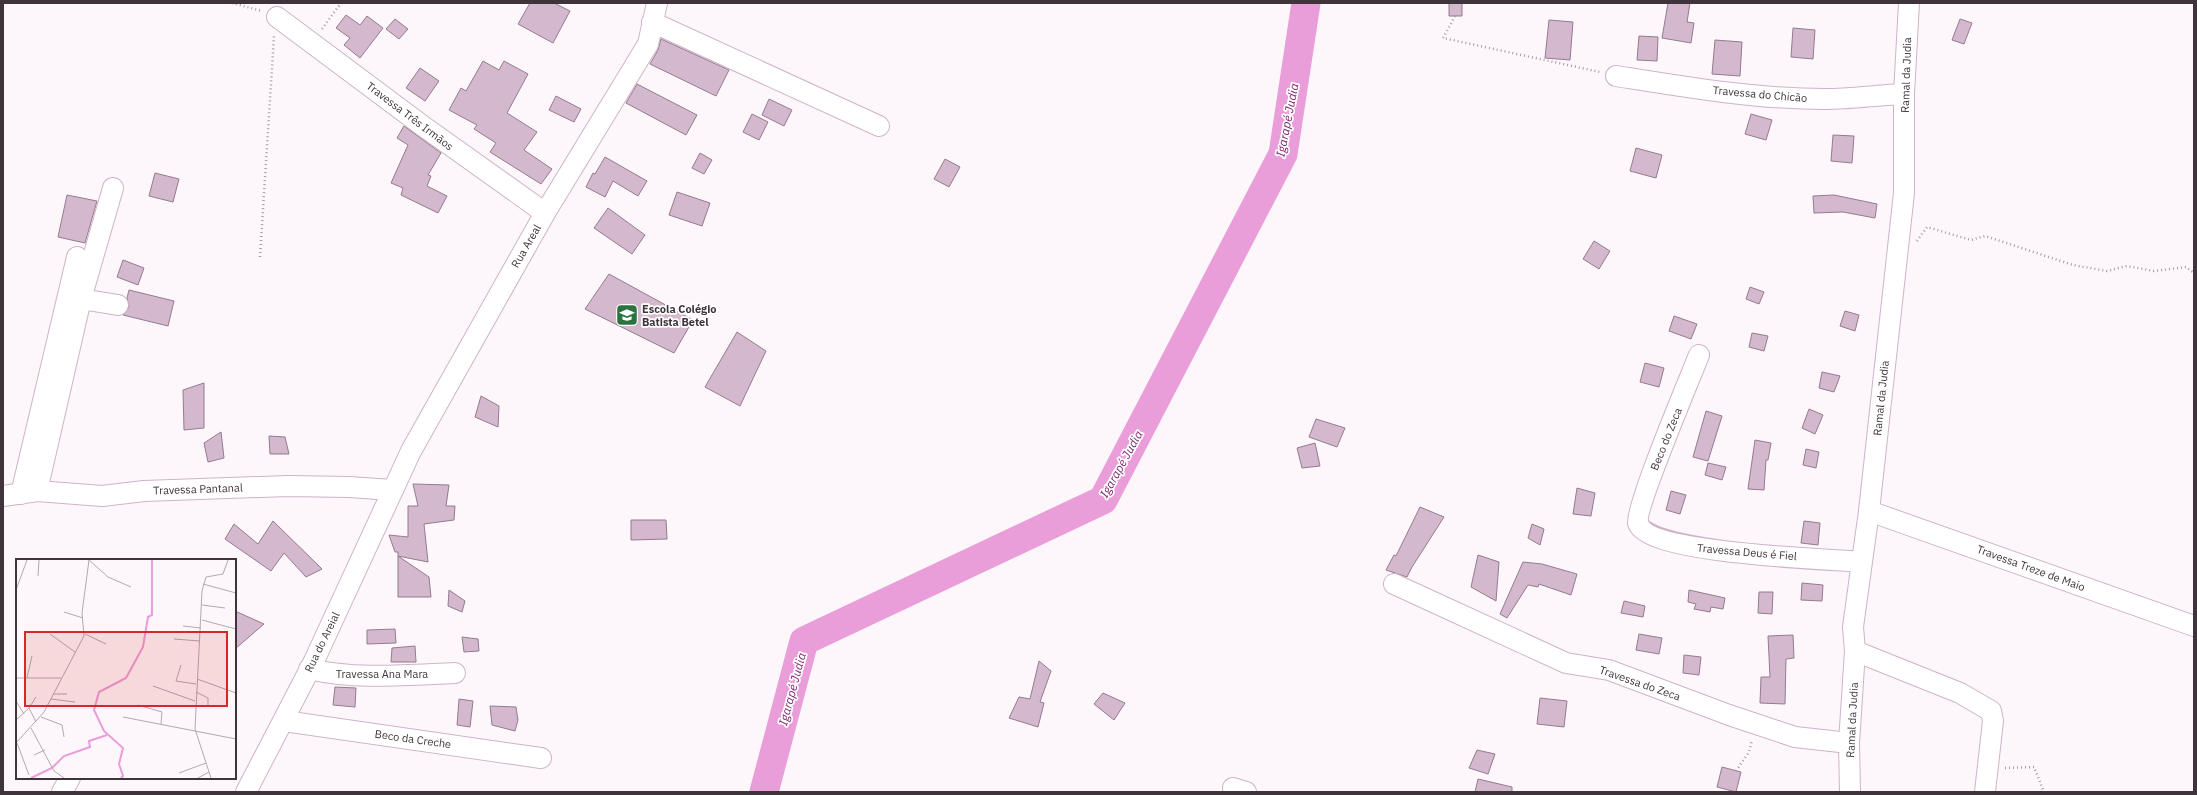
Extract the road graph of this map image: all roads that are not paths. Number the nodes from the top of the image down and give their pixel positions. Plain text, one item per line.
1 (1909, 3) edge
2 (654, 12) edge
3 (277, 17) road end
4 (1616, 76) road end
5 (1904, 94) junction
6 (879, 126) dead end
7 (113, 188) dead end
8 (545, 213) junction
9 (77, 257) dead end
10 (81, 299) junction
11 (118, 305) dead end
12 (1699, 355) dead end
13 (393, 490) junction
14 (20, 493) edge
15 (1869, 511) junction
16 (1638, 524) joint
17 (1862, 562) junction
18 (1394, 584) dead end
19 (2194, 626) edge
20 (1856, 652) junction
21 (309, 669) junction
22 (455, 673) dead end
23 (284, 721) junction
24 (1849, 743) junction
25 (541, 758) dead end
26 (69, 779) edge
27 (62, 792) edge
28 (246, 792) edge
29 (1850, 792) edge
30 (1984, 792) edge

1 - 5 street, Ramal da Judia
2 - 6 street
2 - 8 street, Rua Areal
3 - 8 street, Travessa Três Irmãos
4 - 5 street, Travessa do Chicão
5 - 15 street, Ramal da Judia
7 - 10 street
8 - 13 street, Rua Areal
9 - 14 street
10 - 11 street
10 - 14 street
12 - 16 street, Beco do Zeca
13 - 14 street, Travessa Pantanal
13 - 21 street, Rua do Areial
15 - 17 street, Ramal da Judia
15 - 19 street, Travessa Treze de Maio
16 - 17 street, Travessa Deus é Fiel
17 - 20 street, Ramal da Judia
18 - 24 street, Travessa do Zeca
20 - 24 street, Ramal da Judia
20 - 30 street
21 - 22 street, Travessa Ana Mara
21 - 23 street, Rua do Areial
23 - 25 street, Beco da Creche
23 - 28 street, Rua do Areial
24 - 29 street, Ramal da Judia
26 - 27 street

